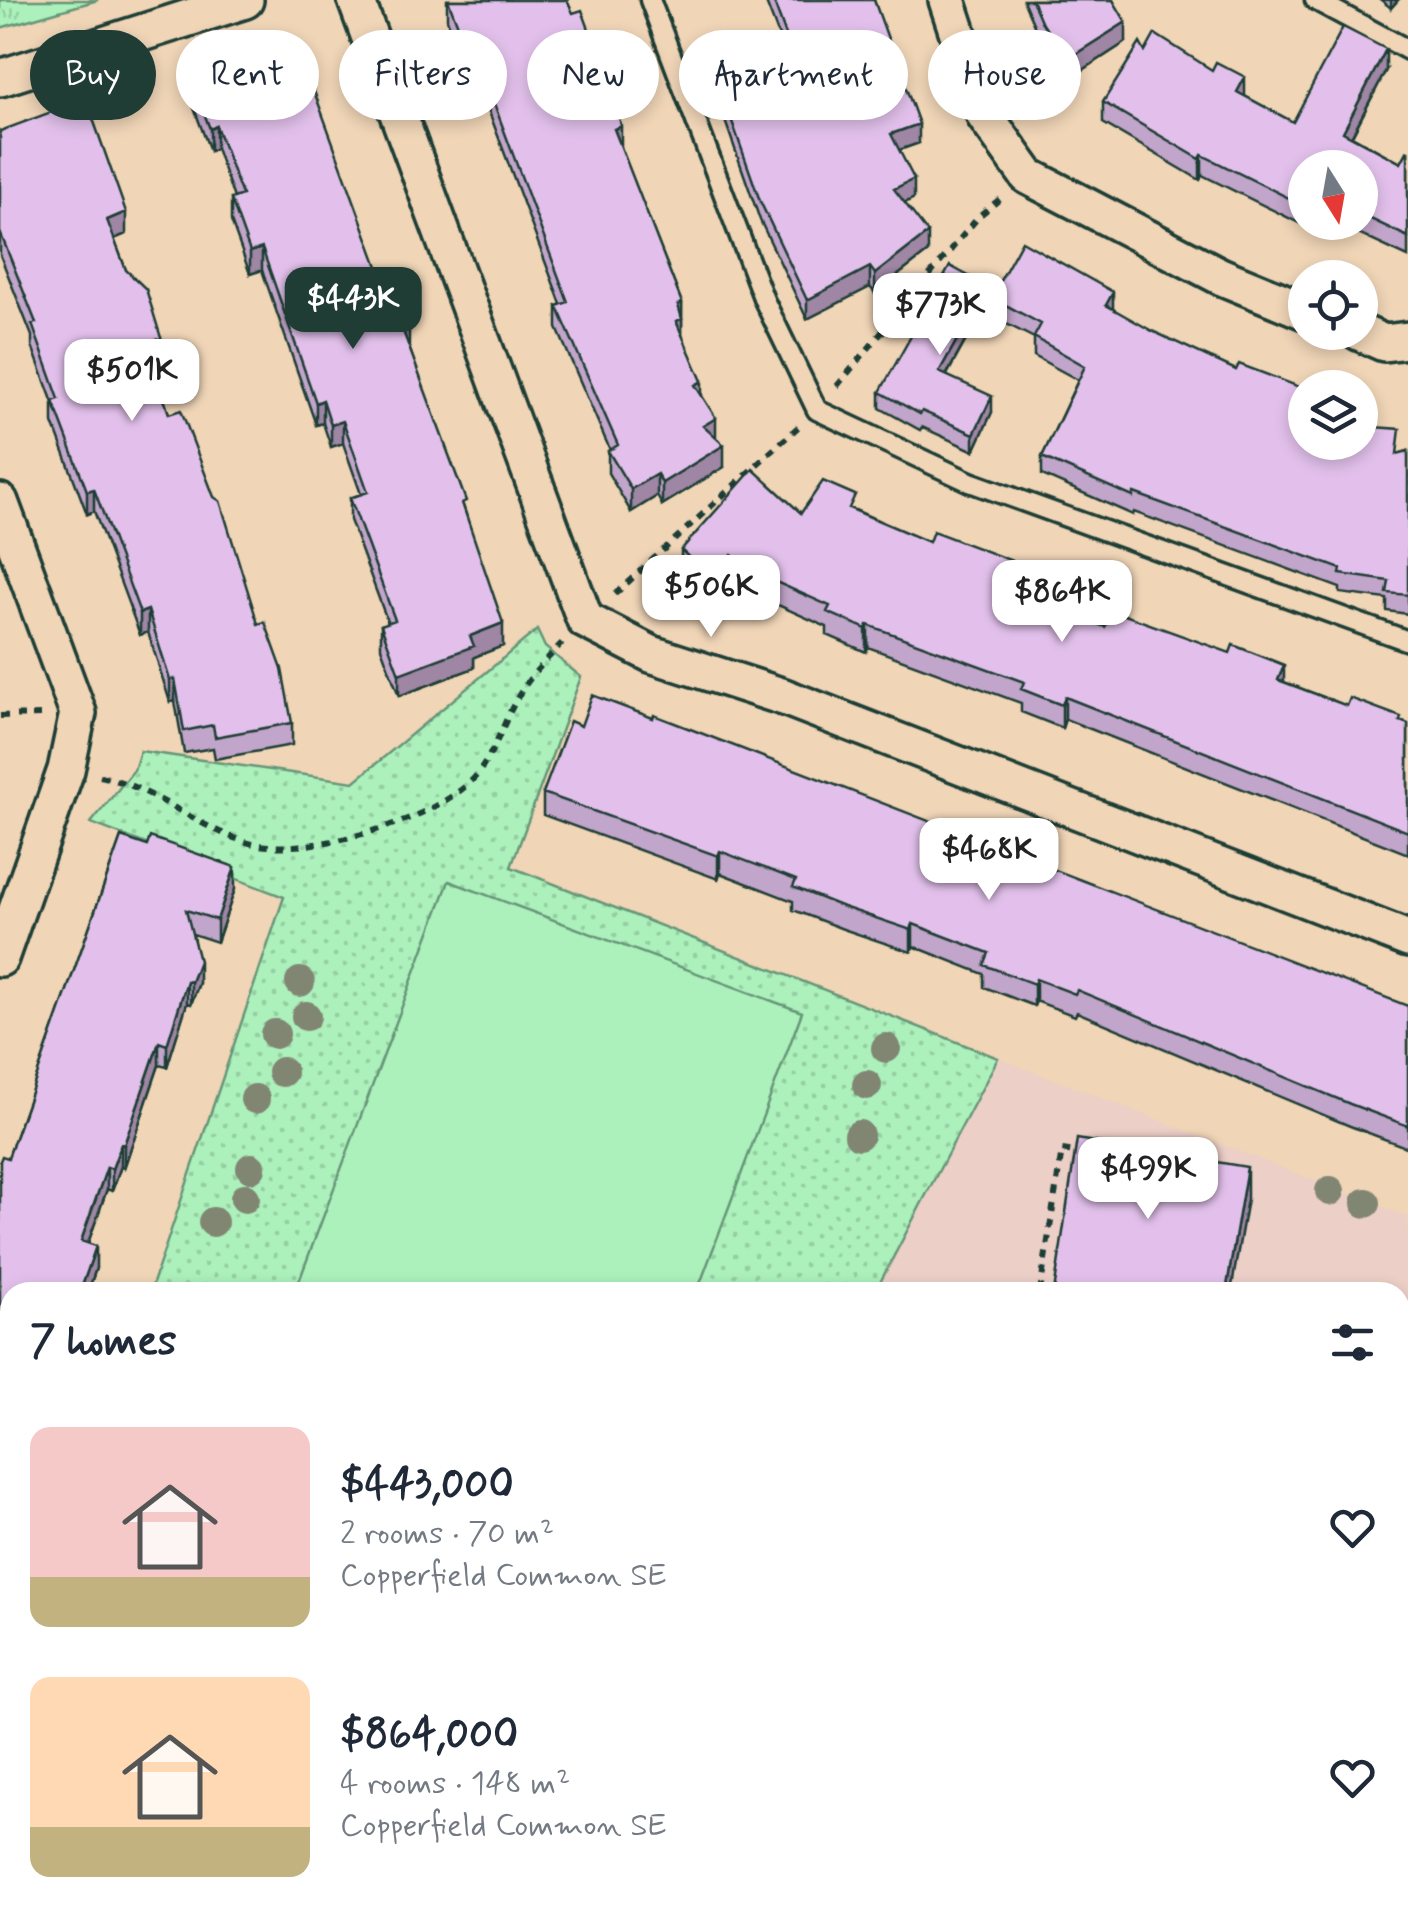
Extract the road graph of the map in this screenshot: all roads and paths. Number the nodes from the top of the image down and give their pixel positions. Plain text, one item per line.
1 (245, 0) edge
2 (356, 0) edge
3 (650, 0) edge
4 (947, 0) edge
5 (1314, 0) edge
6 (1408, 50) edge
7 (0, 78) edge
8 (1288, 304) edge
9 (1378, 340) edge
10 (1408, 340) edge
11 (0, 502) edge
12 (1408, 641) edge
13 (1408, 939) edge
14 (0, 958) edge
15 (1101, 1156) edge
16 (1042, 1282) edge

1 - 7 street
2 - 13 street
3 - 12 lane
4 - 8 street
5 - 6 lane
9 - 10 street
11 - 14 street
15 - 16 path

